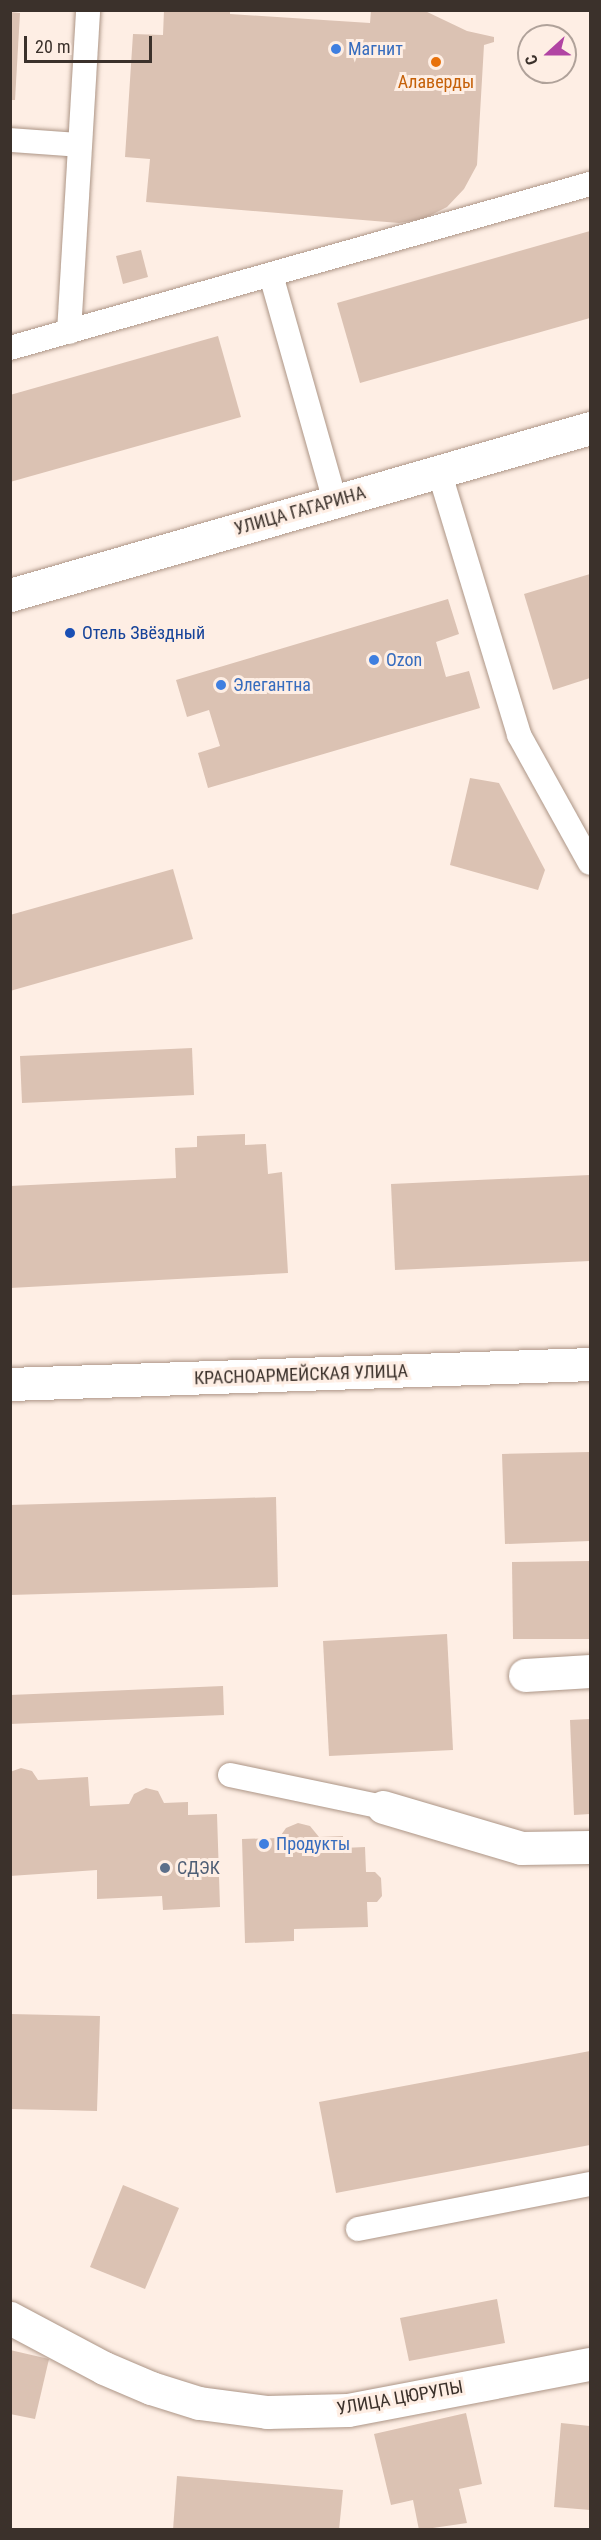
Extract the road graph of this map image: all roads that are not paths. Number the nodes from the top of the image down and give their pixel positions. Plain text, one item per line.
1 (88, 10) edge
2 (10, 140) edge
3 (80, 145) junction
4 (591, 184) edge
5 (271, 275) junction
6 (69, 332) junction
7 (10, 348) edge
8 (591, 428) edge
9 (439, 471) junction
10 (335, 501) junction
11 (10, 595) edge
12 (591, 863) edge
13 (591, 1364) edge
14 (10, 1384) edge
15 (591, 1671) edge
16 (525, 1675) dead end
17 (230, 1775) dead end
18 (383, 1807) joint
19 (591, 1847) edge
20 (591, 2184) edge
21 (358, 2229) dead end
22 (10, 2318) edge
23 (591, 2364) edge

1 - 3 lane
2 - 3 lane
3 - 6 lane
4 - 5 lane
5 - 6 lane
5 - 10 lane
6 - 7 lane
8 - 9 street, УЛИЦА ГАГАРИНА
9 - 10 street, УЛИЦА ГАГАРИНА
9 - 12 lane
10 - 11 street, УЛИЦА ГАГАРИНА
13 - 14 street, КРАСНОАРМЕЙСКАЯ УЛИЦА
15 - 16 street
17 - 18 lane
18 - 19 street
20 - 21 lane
22 - 23 street, УЛИЦА ЦЮРУПЫ

